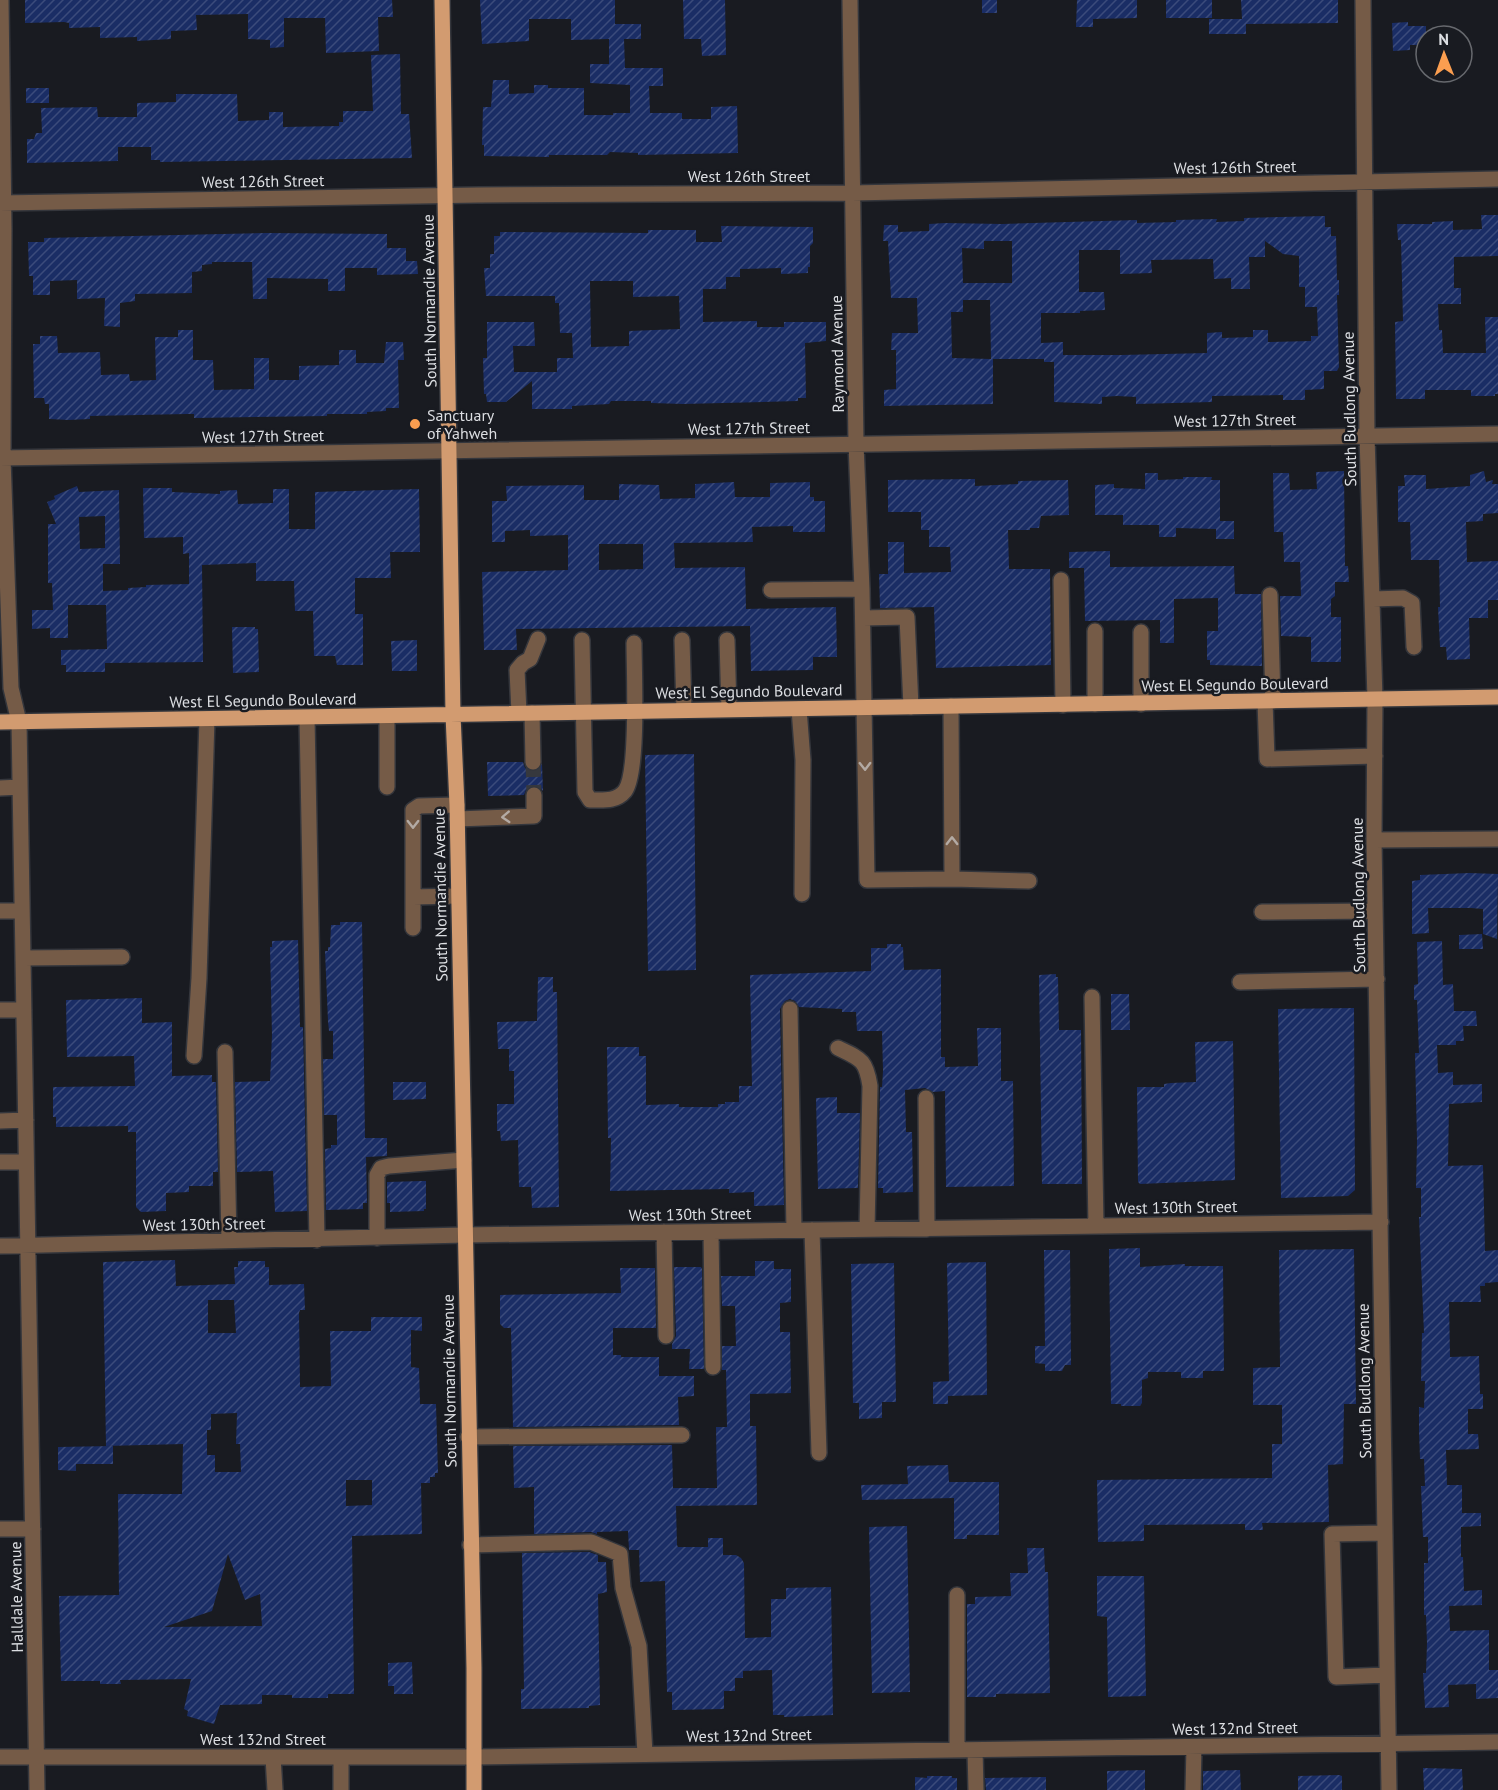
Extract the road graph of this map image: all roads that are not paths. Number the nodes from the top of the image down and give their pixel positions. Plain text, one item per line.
1 (1, 0) edge
2 (442, 0) edge
3 (850, 0) edge
4 (1363, 0) edge
5 (1498, 179) edge
6 (1364, 182) junction
7 (852, 193) junction
8 (446, 196) junction
9 (2, 203) edge
10 (1498, 434) edge
11 (1367, 436) junction
12 (856, 444) junction
13 (450, 451) junction
14 (2, 458) edge
15 (1061, 580) dead end
16 (862, 589) junction
17 (771, 590) dead end
18 (1270, 595) dead end
19 (1373, 599) junction
20 (862, 618) junction
21 (1095, 630) dead end
22 (1141, 632) dead end
23 (538, 639) dead end
24 (582, 640) dead end
25 (682, 640) dead end
26 (727, 640) dead end
27 (634, 644) dead end
28 (1414, 646) dead end
29 (1498, 697) edge
30 (1376, 699) junction
31 (1269, 701) junction
32 (1095, 704) junction
33 (1141, 704) junction
34 (1063, 705) junction
35 (951, 706) junction
36 (911, 707) junction
37 (864, 708) junction
38 (799, 709) junction
39 (684, 710) junction
40 (729, 710) junction
41 (634, 711) junction
42 (584, 712) junction
43 (526, 713) junction
44 (453, 715) junction
45 (387, 716) junction
46 (307, 718) junction
47 (207, 719) junction
48 (0, 722) edge
49 (19, 722) junction
50 (1375, 756) junction
51 (533, 762) tunnel mouth
52 (20, 787) junction
53 (387, 787) dead end
54 (0, 788) edge
55 (534, 795) tunnel mouth
56 (457, 812) junction
57 (1498, 839) edge
58 (1374, 840) junction
59 (952, 879) junction
60 (1029, 881) dead end
61 (802, 894) dead end
62 (458, 896) junction
63 (413, 897) junction
64 (0, 910) edge
65 (22, 910) junction
66 (1376, 911) junction
67 (1262, 912) dead end
68 (413, 928) dead end
69 (122, 957) dead end
70 (23, 958) junction
71 (1377, 979) junction
72 (1239, 982) dead end
73 (1092, 997) dead end
74 (0, 1010) edge
75 (24, 1010) junction
76 (790, 1010) dead end
77 (838, 1048) dead end
78 (225, 1052) dead end
79 (194, 1056) dead end
80 (926, 1098) dead end
81 (26, 1120) junction
82 (0, 1121) edge
83 (464, 1160) junction
84 (0, 1162) edge
85 (26, 1162) junction
86 (1381, 1222) junction
87 (1096, 1226) junction
88 (867, 1229) junction
89 (927, 1229) junction
90 (794, 1230) junction
91 (813, 1230) junction
92 (664, 1232) junction
93 (711, 1232) junction
94 (465, 1235) junction
95 (377, 1238) junction
96 (317, 1240) junction
97 (230, 1241) junction
98 (0, 1246) edge
99 (28, 1246) junction
100 (666, 1336) dead end
101 (713, 1367) dead end
102 (682, 1435) dead end
103 (468, 1437) junction
104 (819, 1454) dead end
105 (33, 1528) junction
106 (0, 1529) edge
107 (1384, 1533) junction
108 (470, 1545) junction
109 (957, 1595) dead end
110 (1387, 1675) junction
111 (1498, 1742) edge
112 (1388, 1744) junction
113 (1194, 1747) junction
114 (957, 1750) junction
115 (975, 1750) junction
116 (645, 1754) junction
117 (36, 1756) junction
118 (0, 1757) edge
119 (273, 1757) junction
120 (341, 1757) junction
121 (473, 1757) junction
122 (37, 1790) edge
123 (275, 1790) edge
124 (341, 1790) edge
125 (474, 1790) edge
126 (976, 1790) edge
127 (1193, 1790) edge
128 (1389, 1790) edge

1 - 9 street, Halldale Avenue
2 - 8 main road, South Normandie Avenue
3 - 7 street, Raymond Avenue
4 - 6 street, South Budlong Avenue
5 - 6 street, West 126th Street
6 - 7 street, West 126th Street
6 - 11 street, South Budlong Avenue
7 - 8 street, West 126th Street
7 - 12 street, Raymond Avenue
8 - 9 street, West 126th Street
8 - 13 main road, South Normandie Avenue
9 - 14 street, Halldale Avenue
10 - 11 street, West 127th Street
11 - 12 street, West 127th Street
11 - 19 street, South Budlong Avenue
12 - 13 street, West 127th Street
12 - 16 street, Raymond Avenue
13 - 14 street, West 127th Street
13 - 44 main road, South Normandie Avenue
14 - 49 street, Halldale Avenue
15 - 34 street
16 - 17 street
16 - 20 street, Raymond Avenue
18 - 31 street
19 - 28 street
19 - 30 street, South Budlong Avenue
20 - 36 street
20 - 37 street, Raymond Avenue
21 - 32 street
22 - 33 street
23 - 43 street
24 - 42 street
25 - 39 street
26 - 40 street
27 - 41 street
29 - 30 main road, West El Segundo Boulevard
30 - 31 main road, West El Segundo Boulevard
30 - 50 street, South Budlong Avenue
31 - 33 main road, West El Segundo Boulevard
31 - 50 street
32 - 33 main road, West El Segundo Boulevard
32 - 34 main road, West El Segundo Boulevard
34 - 35 main road, West El Segundo Boulevard
35 - 36 main road, West El Segundo Boulevard
59 -> 35 street
36 - 37 main road, West El Segundo Boulevard
37 - 38 main road, West El Segundo Boulevard
37 -> 59 street, Raymond Avenue
38 - 40 main road, West El Segundo Boulevard
38 - 61 street
39 - 40 main road, West El Segundo Boulevard
39 - 41 main road, West El Segundo Boulevard
41 - 42 main road, West El Segundo Boulevard
41 - 42 street
42 - 43 main road, West El Segundo Boulevard
43 - 44 main road, West El Segundo Boulevard
43 - 51 street
44 - 45 main road, West El Segundo Boulevard
44 - 56 main road, South Normandie Avenue
45 - 46 main road, West El Segundo Boulevard
45 - 53 street
46 - 47 main road, West El Segundo Boulevard
46 - 96 street
47 - 49 main road, West El Segundo Boulevard
47 - 79 street
48 - 49 main road, West El Segundo Boulevard
49 - 52 street, Halldale Avenue
50 - 58 street, South Budlong Avenue
52 - 54 street
52 - 65 street, Halldale Avenue
55 -> 56 street
56 - 62 main road, South Normandie Avenue
56 -> 63 street
57 - 58 street
58 - 66 street, South Budlong Avenue
59 - 60 street
62 - 63 street
62 - 83 main road, South Normandie Avenue
63 - 68 street
64 - 65 street
65 - 70 street, Halldale Avenue
66 - 67 street
66 - 71 street, South Budlong Avenue
69 - 70 street
70 - 75 street, Halldale Avenue
71 - 72 street
71 - 86 street, South Budlong Avenue
73 - 87 street
74 - 75 street
75 - 81 street, Halldale Avenue
76 - 90 street
77 - 88 street
78 - 97 street
80 - 89 street
81 - 82 street
81 - 85 street, Halldale Avenue
83 - 94 main road, South Normandie Avenue
83 - 95 street
84 - 85 street
85 - 99 street, Halldale Avenue
86 - 87 street, West 130th Street
86 - 107 street, South Budlong Avenue
87 - 89 street, West 130th Street
88 - 89 street, West 130th Street
88 - 91 street, West 130th Street
90 - 91 street, West 130th Street
90 - 93 street, West 130th Street
91 - 104 street
92 - 93 street, West 130th Street
92 - 94 street, West 130th Street
92 - 100 street
93 - 101 street
94 - 95 street, West 130th Street
94 - 103 main road, South Normandie Avenue
95 - 96 street, West 130th Street
96 - 97 street, West 130th Street
97 - 99 street, West 130th Street
98 - 99 street, West 130th Street
99 - 105 street, Halldale Avenue
102 - 103 street
103 - 108 main road, South Normandie Avenue
105 - 106 street
105 - 117 street, Halldale Avenue
107 - 110 street, South Budlong Avenue
107 - 110 street
108 - 116 street
108 - 121 main road, South Normandie Avenue
109 - 114 street
110 - 112 street, South Budlong Avenue
111 - 112 street, West 132nd Street
112 - 113 street, West 132nd Street
112 - 128 street, South Budlong Avenue
113 - 115 street, West 132nd Street
113 - 127 street
114 - 115 street, West 132nd Street
114 - 116 street, West 132nd Street
115 - 126 street
116 - 121 street, West 132nd Street
117 - 118 street, West 132nd Street
117 - 119 street, West 132nd Street
117 - 122 street, Halldale Avenue
119 - 120 street, West 132nd Street
119 - 123 street
120 - 121 street, West 132nd Street
120 - 124 street
121 - 125 main road, South Normandie Avenue

